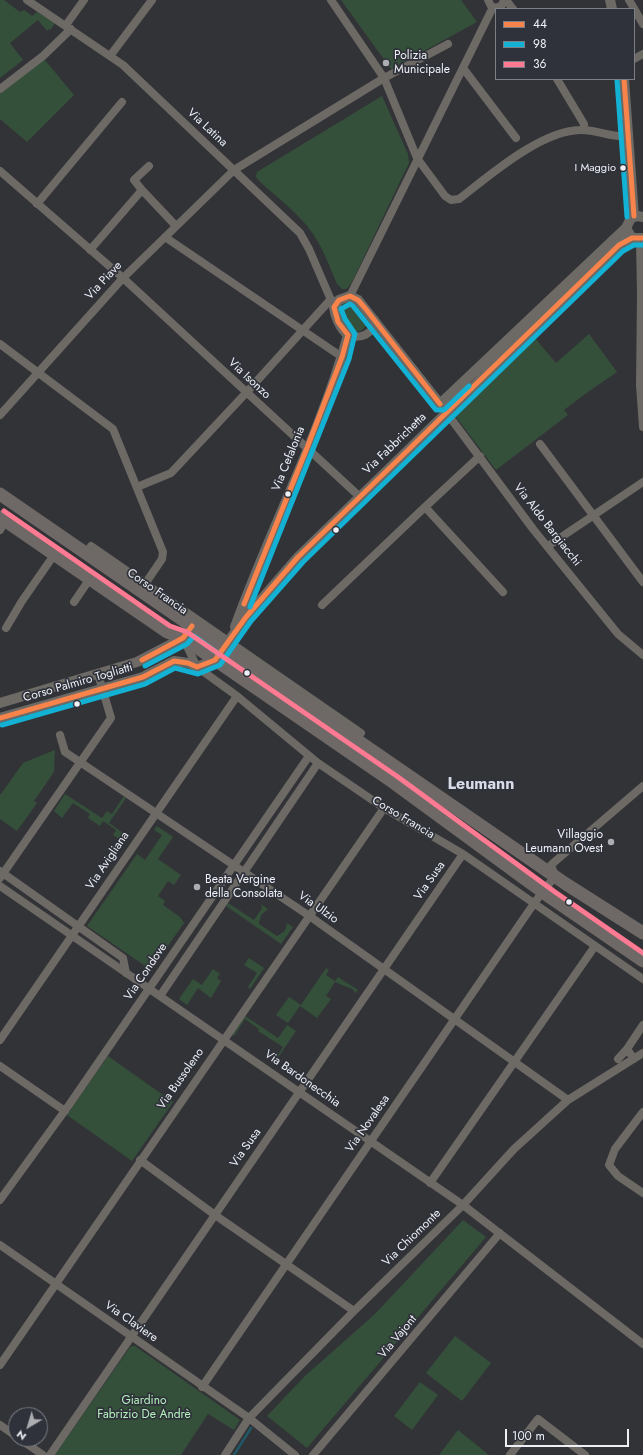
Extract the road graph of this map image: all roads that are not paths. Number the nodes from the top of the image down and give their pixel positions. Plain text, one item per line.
1 (27, 0) edge
2 (84, 0) edge
3 (152, 0) edge
4 (330, 0) edge
5 (488, 0) edge
6 (505, 0) edge
7 (493, 8) junction
8 (512, 8) edge
9 (635, 10) edge
10 (643, 24) edge
11 (69, 27) junction
12 (448, 44) dead end
13 (110, 56) junction
14 (463, 68) junction
15 (384, 78) junction
16 (557, 80) edge
17 (624, 80) edge
18 (0, 89) edge
19 (122, 102) dead end
20 (584, 130) junction
21 (628, 136) junction
22 (516, 138) dead end
23 (417, 158) junction
24 (149, 166) dead end
25 (234, 170) junction
26 (0, 171) edge
27 (142, 190) junction
28 (37, 204) junction
29 (639, 217) edge
30 (176, 226) junction
31 (626, 228) junction
32 (165, 237) junction
33 (638, 239) edge
34 (90, 250) junction
35 (123, 278) junction
36 (350, 296) junction
37 (332, 303) junction
38 (375, 320) junction
39 (302, 331) junction
40 (348, 335) junction
41 (0, 344) edge
42 (342, 357) junction
43 (37, 373) junction
44 (246, 393) junction
45 (443, 408) junction
46 (0, 415) edge
47 (643, 427) edge
48 (540, 444) dead end
49 (307, 448) junction
50 (480, 456) junction
51 (643, 482) edge
52 (137, 487) junction
53 (0, 494) edge
54 (360, 497) junction
55 (425, 507) junction
56 (593, 514) junction
57 (2, 523) edge
58 (548, 546) junction
59 (86, 553) junction
60 (54, 555) junction
61 (90, 580) junction
62 (643, 582) edge
63 (145, 584) junction
64 (249, 591) junction
65 (503, 592) dead end
66 (261, 599) junction
67 (74, 602) dead end
68 (322, 605) dead end
69 (192, 626) junction
70 (6, 628) dead end
71 (183, 638) junction
72 (228, 641) junction
73 (643, 655) edge
74 (215, 660) junction
75 (197, 667) junction
76 (98, 674) junction
77 (103, 689) junction
78 (237, 696) junction
79 (0, 703) edge
80 (0, 718) edge
81 (60, 735) dead end
82 (309, 756) junction
83 (80, 762) junction
84 (318, 763) junction
85 (403, 772) junction
86 (394, 783) junction
87 (643, 786) edge
88 (384, 808) junction
89 (155, 813) junction
90 (463, 854) junction
91 (233, 865) junction
92 (244, 873) junction
93 (1, 874) edge
94 (555, 876) junction
95 (0, 886) edge
96 (544, 892) junction
97 (535, 902) junction
98 (308, 915) junction
99 (78, 926) junction
100 (643, 933) edge
101 (71, 936) junction
102 (595, 946) junction
103 (643, 961) edge
104 (384, 969) junction
105 (126, 973) junction
106 (643, 979) edge
107 (149, 988) junction
108 (160, 996) junction
109 (455, 1019) junction
110 (643, 1025) edge
111 (223, 1039) junction
112 (0, 1040) edge
113 (627, 1049) junction
114 (643, 1053) edge
115 (634, 1058) junction
116 (618, 1059) dead end
117 (514, 1061) junction
118 (0, 1066) edge
119 (299, 1092) junction
120 (568, 1100) junction
121 (64, 1111) junction
122 (643, 1112) edge
123 (370, 1141) junction
124 (140, 1160) junction
125 (430, 1182) junction
126 (643, 1193) edge
127 (0, 1200) edge
128 (463, 1205) junction
129 (215, 1215) junction
130 (500, 1233) junction
131 (0, 1245) edge
132 (286, 1263) junction
133 (56, 1284) junction
134 (354, 1310) junction
135 (131, 1337) junction
136 (643, 1344) edge
137 (0, 1365) edge
138 (202, 1387) junction
139 (249, 1418) junction
140 (32, 1447) edge
141 (43, 1455) edge
142 (50, 1455) edge
143 (225, 1455) edge
144 (295, 1455) edge
145 (314, 1455) edge
146 (510, 1455) edge
147 (585, 1455) edge

1 - 11 street, Via Latina
2 - 11 street
3 - 13 street
4 - 15 street
5 - 7 street
6 - 7 street
6 - 8 street
7 - 14 street
9 - 10 street
11 - 13 street, Via Latina
11 - 18 street
12 - 15 street, Via Piave
13 - 25 street, Via Latina
14 - 22 street
14 - 23 street
15 - 23 street
15 - 25 street, Via Piave
16 - 20 street
17 - 21 street
19 - 28 street
20 - 21 street
20 - 23 street
21 - 29 street
23 - 36 street
24 - 27 street
25 - 30 street, Via Piave
25 - 37 street, Via Latina
26 - 28 street, Via Isonzo
27 - 30 street
27 - 34 street
28 - 34 street, Via Isonzo
29 - 31 street, Via Fabbrichetta
30 - 32 street, Via Piave
31 - 33 street
31 - 45 street, Via Fabbrichetta
32 - 35 street, Via Piave
32 - 39 street
33 - 45 street, Via Fabbrichetta
33 - 47 street
34 - 35 street, Via Isonzo
35 - 43 street, Via Piave
35 - 44 street, Via Isonzo
36 - 37 street
36 - 38 street
37 - 39 street
37 - 40 street
38 - 40 street
38 - 45 street
39 - 42 street
39 - 44 street
40 - 42 street, Via Cefalonia
41 - 43 street
42 - 49 street, Via Cefalonia
43 - 46 street, Via Piave
43 - 52 street
44 - 49 street, Via Isonzo
44 - 52 street
45 - 50 street, Via Aldo Bargiacchi
45 - 54 street, Via Fabbrichetta
48 - 56 street
49 - 54 street, Via Isonzo
49 - 64 street, Via Cefalonia
50 - 55 street
50 - 58 street, Via Aldo Bargiacchi
51 - 56 street
52 - 63 street
53 - 59 main road, Corso Francia
54 - 66 street, Via Fabbrichetta
55 - 65 street
55 - 68 street
56 - 58 street
56 - 62 street
57 - 60 main road, Corso Francia
58 - 73 street, Via Aldo Bargiacchi
59 - 63 street, Corso Francia
59 - 69 main road, Corso Francia
60 - 61 main road, Corso Francia
60 - 70 street
61 - 67 street
61 - 71 main road, Corso Francia
63 - 72 street, Corso Francia
64 - 66 street
64 - 72 street, Via Cefalonia
66 - 72 street, Via Fabbrichetta
69 - 71 street, Corso Palmiro Togliatti
69 - 72 main road, Corso Francia
71 - 74 main road, Corso Francia
71 - 75 street, Corso Francia
71 - 76 street, Corso Palmiro Togliatti
72 - 74 street
72 - 85 main road, Corso Francia
74 - 75 street
74 - 86 main road, Corso Francia
75 - 77 street, Corso Palmiro Togliatti
75 - 78 street, Corso Francia
76 - 77 street
76 - 79 street, Corso Palmiro Togliatti
77 - 80 street, Corso Palmiro Togliatti
77 - 83 street
78 - 82 street, Corso Francia
78 - 89 street, Via Avigliana
81 - 83 street, Via Ulzio
82 - 84 street, Corso Francia
82 - 91 street, Via Condove
83 - 89 street, Via Ulzio
83 - 93 street
84 - 88 street, Corso Francia
84 - 92 street, Via Condove
85 - 86 street, Corso Francia
85 - 94 main road, Corso Francia
86 - 96 main road, Corso Francia
87 - 94 street
88 - 90 street, Corso Francia
88 - 98 street, Via Bussoleno
89 - 91 street, Via Ulzio
89 - 99 street, Via Avigliana
90 - 97 street, Corso Francia
90 - 104 street, Via Susa
91 - 92 street, Via Ulzio
91 - 107 street, Via Condove
92 - 98 street, Via Ulzio
92 - 108 street, Via Condove
93 - 99 street
94 - 96 street, Via Novalesa
94 - 100 main road, Corso Francia
95 - 101 street, Via Bardonecchia
96 - 97 street, Via Novalesa
96 - 103 main road, Corso Francia
97 - 102 street, Corso Francia
97 - 109 street, Via Novalesa
98 - 104 street, Via Ulzio
98 - 111 street, Via Bussoleno
99 - 101 street, Via Avigliana
99 - 105 street
101 - 105 street, Via Bardonecchia
101 - 112 street, Via Avigliana
102 - 106 street, Corso Francia
102 - 117 street
104 - 109 street, Via Ulzio
104 - 119 street, Via Susa
105 - 107 street, Via Bardonecchia
107 - 108 street, Via Bardonecchia
107 - 121 street, Via Condove
108 - 111 street, Via Bardonecchia
109 - 117 street, Via Ulzio
109 - 123 street, Via Novalesa
110 - 113 street
111 - 119 street, Via Bardonecchia
111 - 124 street, Via Bussoleno
113 - 115 street
113 - 116 street
114 - 115 street, Via Chiomonte
115 - 120 street, Via Chiomonte
117 - 120 street, Via Ulzio
117 - 125 street
118 - 121 street
119 - 123 street, Via Bardonecchia
119 - 129 street, Via Susa
120 - 128 street, Via Chiomonte
121 - 127 street, Via Condove
122 - 126 street
123 - 125 street, Via Bardonecchia
123 - 132 street, Via Novalesa
124 - 129 street
124 - 133 street, Via Bussoleno
125 - 128 street, Via Bardonecchia
128 - 130 street, Via Bardonecchia
128 - 134 street, Via Chiomonte
129 - 132 street
129 - 135 street, Via Susa
130 - 136 street, Via Bardonecchia
130 - 145 street, Via Vajont
131 - 133 street, Via Claviere
132 - 134 street
132 - 138 street, Via Novalesa
133 - 135 street, Via Claviere
133 - 137 street, Via Bussoleno
134 - 139 street, Via Chiomonte
135 - 138 street, Via Claviere
135 - 142 street, Via Susa
138 - 139 street, Via Claviere
139 - 143 street, Via Chiomonte
139 - 144 street, Via Claviere
140 - 141 street
146 - 147 street

